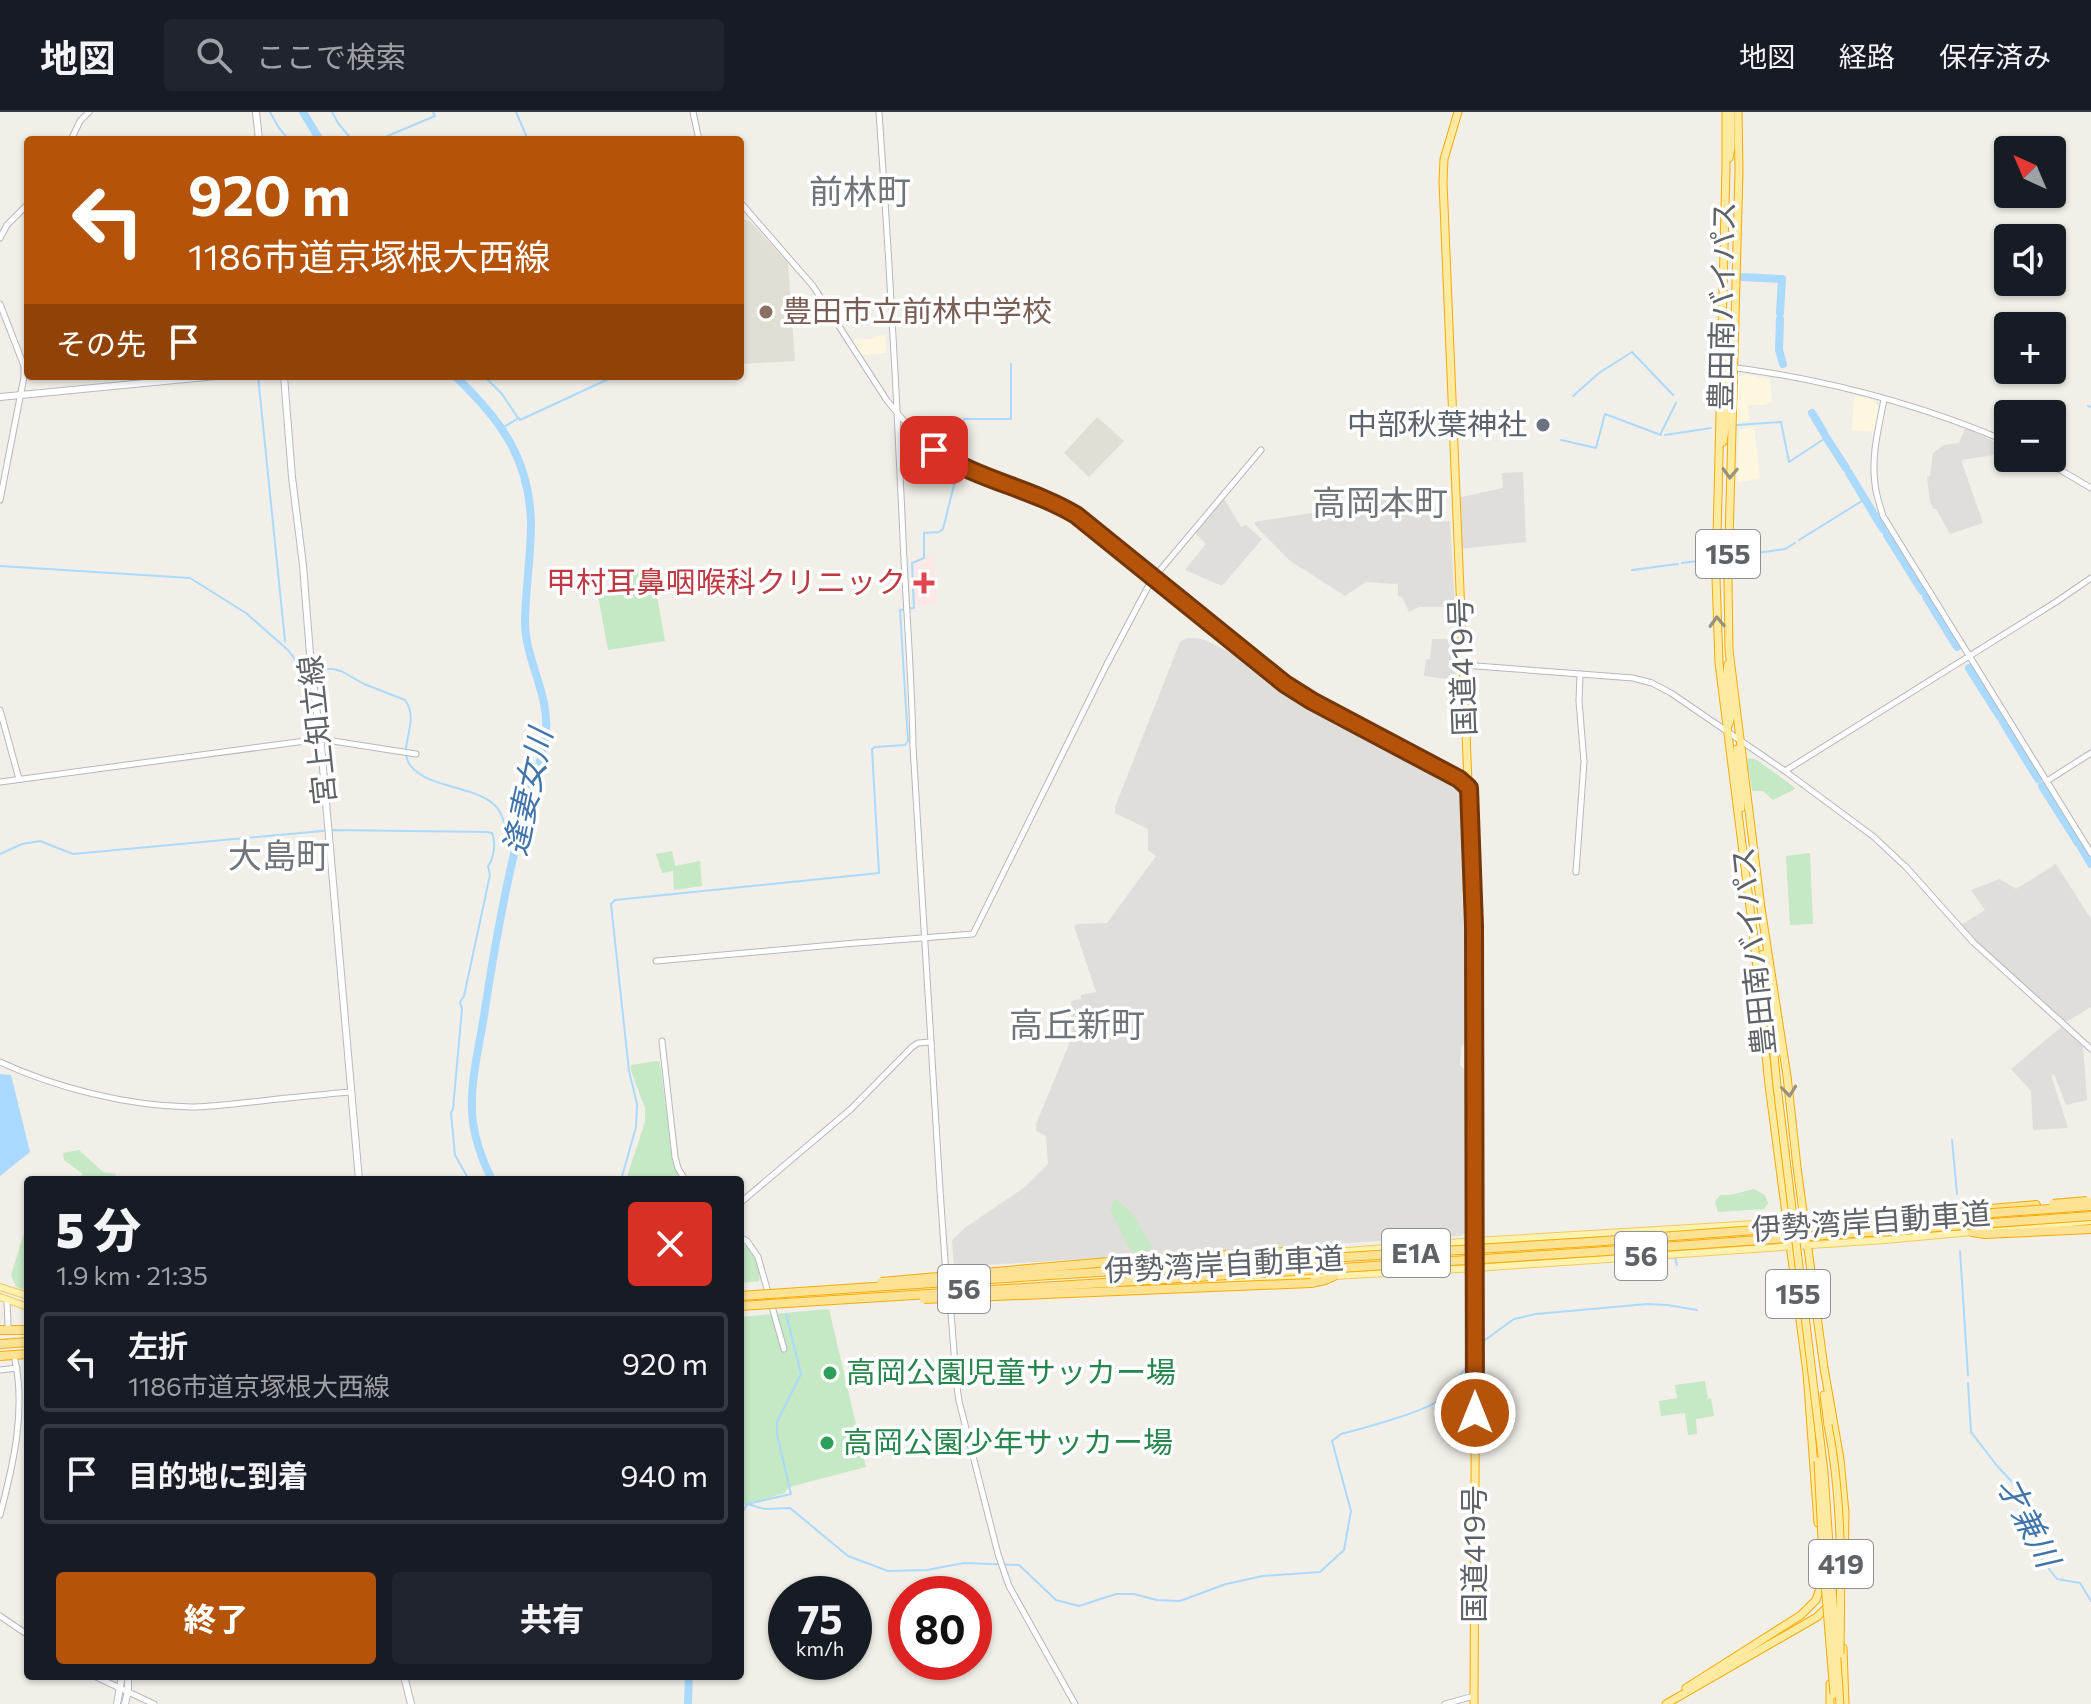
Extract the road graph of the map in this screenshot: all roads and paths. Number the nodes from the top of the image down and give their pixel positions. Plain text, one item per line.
1 (89, 112) edge
2 (256, 112) edge
3 (693, 112) edge
4 (879, 112) edge
5 (1458, 112) edge
6 (1728, 112) edge
7 (1738, 112) edge
8 (73, 136) edge
9 (259, 136) edge
10 (698, 136) edge
11 (744, 207) edge
12 (24, 208) edge
13 (0, 238) edge
14 (0, 304) edge
15 (1722, 366) junction
16 (1733, 367) junction
17 (175, 380) edge
18 (284, 380) edge
19 (20, 395) junction
20 (0, 397) edge
21 (1884, 399) junction
22 (898, 415) junction
23 (1994, 436) edge
24 (1261, 450) dead end
25 (1719, 457) junction
26 (2064, 472) edge
27 (2091, 488) edge
28 (0, 500) edge
29 (1154, 577) junction
30 (2091, 578) edge
31 (1729, 650) junction
32 (1969, 656) junction
33 (1462, 665) junction
34 (1580, 674) junction
35 (0, 710) edge
36 (1726, 729) junction
37 (320, 739) junction
38 (1742, 743) junction
39 (410, 752) dead end
40 (2091, 753) edge
41 (1785, 771) junction
42 (19, 779) junction
43 (2047, 781) junction
44 (0, 782) edge
45 (1469, 788) junction
46 (1739, 822) junction
47 (2091, 853) edge
48 (1576, 872) dead end
49 (1748, 893) junction
50 (1761, 908) junction
51 (925, 937) junction
52 (656, 961) dead end
53 (1768, 1014) junction
54 (662, 1041) dead end
55 (931, 1042) junction
56 (2091, 1049) edge
57 (0, 1062) edge
58 (350, 1092) junction
59 (359, 1176) edge
60 (683, 1176) edge
61 (744, 1200) edge
62 (2091, 1202) edge
63 (1966, 1211) joint
64 (1804, 1221) junction
65 (1788, 1222) junction
66 (2091, 1223) edge
67 (1972, 1232) joint
68 (744, 1239) edge
69 (1475, 1241) junction
70 (1807, 1245) junction
71 (1791, 1246) junction
72 (1331, 1254) junction
73 (1476, 1268) junction
74 (1334, 1276) junction
75 (947, 1278) junction
76 (0, 1287) edge
77 (947, 1289) junction
78 (833, 1290) junction
79 (769, 1291) junction
80 (744, 1294) edge
81 (24, 1295) edge
82 (744, 1295) edge
83 (4, 1298) edge
84 (842, 1300) junction
85 (771, 1301) junction
86 (744, 1304) edge
87 (744, 1305) edge
88 (24, 1306) edge
89 (4, 1327) edge
90 (24, 1330) edge
91 (24, 1342) edge
92 (0, 1344) edge
93 (1820, 1345) junction
94 (784, 1349) dead end
95 (24, 1354) edge
96 (0, 1356) edge
97 (15, 1360) dead end
98 (17, 1368) junction
99 (0, 1370) edge
100 (1807, 1373) junction
101 (0, 1515) edge
102 (1817, 1596) junction
103 (1833, 1601) junction
104 (1821, 1614) junction
105 (0, 1616) edge
106 (1809, 1622) junction
107 (1827, 1625) junction
108 (24, 1632) edge
109 (103, 1680) edge
110 (123, 1680) edge
111 (126, 1680) edge
112 (405, 1680) edge
113 (120, 1688) junction
114 (128, 1691) junction
115 (1834, 1694) junction
116 (1474, 1700) edge
117 (117, 1704) edge
118 (125, 1704) edge
119 (154, 1704) edge
120 (411, 1704) edge
121 (1075, 1704) edge
122 (1445, 1704) edge
123 (1660, 1704) edge
124 (1666, 1704) edge
125 (1838, 1704) edge

1 - 8 street
2 - 9 main road
3 - 10 street
4 - 22 street
5 - 33 highway, 国道419号
6 - 15 highway, 豊田南バイパス / 155
7 - 16 highway, 豊田南バイパス / 155
11 - 22 street
12 - 13 street
14 - 19 street
15 - 16 street
15 - 25 highway, 豊田南バイパス / 155
16 - 21 street
16 - 25 highway, 155
16 -> 31 highway, 豊田南バイパス / 155
17 - 19 main road
18 - 37 main road, 宮上知立線
19 - 20 main road
19 - 28 street
21 - 23 street
21 - 32 street
22 - 29 street
22 - 51 street
24 - 29 street
36 -> 25 highway, 豊田南バイパス / 155
26 - 27 street
29 - 45 street
29 - 51 street
30 - 32 street
31 - 36 highway
31 - 38 highway, 豊田南バイパス / 155
32 - 41 street
32 - 43 street
33 - 34 street
33 - 45 highway, 国道419号
34 - 36 street
34 - 48 street
35 - 42 street
36 - 38 street
36 - 46 highway, 豊田南バイパス / 155
37 - 39 street
37 - 42 street
37 - 58 main road, 宮上知立線
38 - 41 street
38 - 46 highway
38 - 50 highway, 豊田南バイパス / 155
40 - 43 street
41 - 56 street
42 - 44 street
43 - 47 street
45 - 69 highway, 国道419号
46 - 49 highway, 豊田南バイパス / 155
49 - 53 highway, 419
49 - 65 highway, 豊田南バイパス / 155
50 - 53 highway, 419
50 -> 64 highway, 豊田南バイパス / 155
51 - 52 street
51 - 55 street
53 - 115 highway, 419, bridge
53 - 125 highway, 419, bridge
54 - 60 street
55 - 61 street
55 - 75 street
57 - 58 street
58 - 59 main road, 宮上知立線
62 - 63 highway, bridge
62 - 78 highway, 伊勢湾岸自動車道 / E1A, bridge
63 - 64 main road, 56
64 - 65 main road, 56
64 - 70 highway, 155
65 - 69 main road, 56
65 - 71 highway, 豊田南バイパス / 155
66 - 67 highway
66 - 84 highway, 伊勢湾岸自動車道 / E1A, bridge
67 - 70 main road, 56
68 - 79 street
69 - 72 main road, 56
69 - 73 highway, 国道419号
70 - 71 main road, 56
70 - 93 highway, 155
71 - 73 main road, 56
71 - 100 highway, 豊田南バイパス / 155
72 - 75 main road, 56
72 - 78 highway, bridge
73 - 74 main road, 56
73 - 116 highway, 国道419号
74 - 77 main road, 56
74 - 84 highway, bridge
75 - 77 street
75 - 79 main road, 56
76 - 81 main road
77 - 85 main road, 56
77 - 121 street
78 - 82 highway, 伊勢湾岸自動車道 / E1A, bridge
79 - 80 main road, 56
79 - 85 street
83 - 88 main road
83 - 89 street
84 - 87 highway, 伊勢湾岸自動車道 / E1A, bridge
85 - 86 main road, 56
85 - 94 street
89 - 90 highway
91 - 92 highway
93 - 103 highway, 155
93 - 125 highway, 419, bridge
95 - 96 highway
97 - 98 street
98 - 99 street
98 - 101 street
100 - 102 highway, 豊田南バイパス / 155
100 - 115 highway, 419, bridge
102 - 104 highway, 155
102 - 123 highway
103 - 104 highway, 155
103 - 125 highway, 419
104 - 106 highway, 155
104 - 107 highway, 419
105 - 108 street
106 - 107 highway, 419
106 - 124 highway, 155
107 - 125 highway, 419
109 - 113 street
110 - 113 main road
111 - 114 main road
112 - 120 main road
113 - 114 street
113 - 117 main road
114 - 118 main road
114 - 119 street
115 - 125 highway, 419, bridge
116 - 122 street

